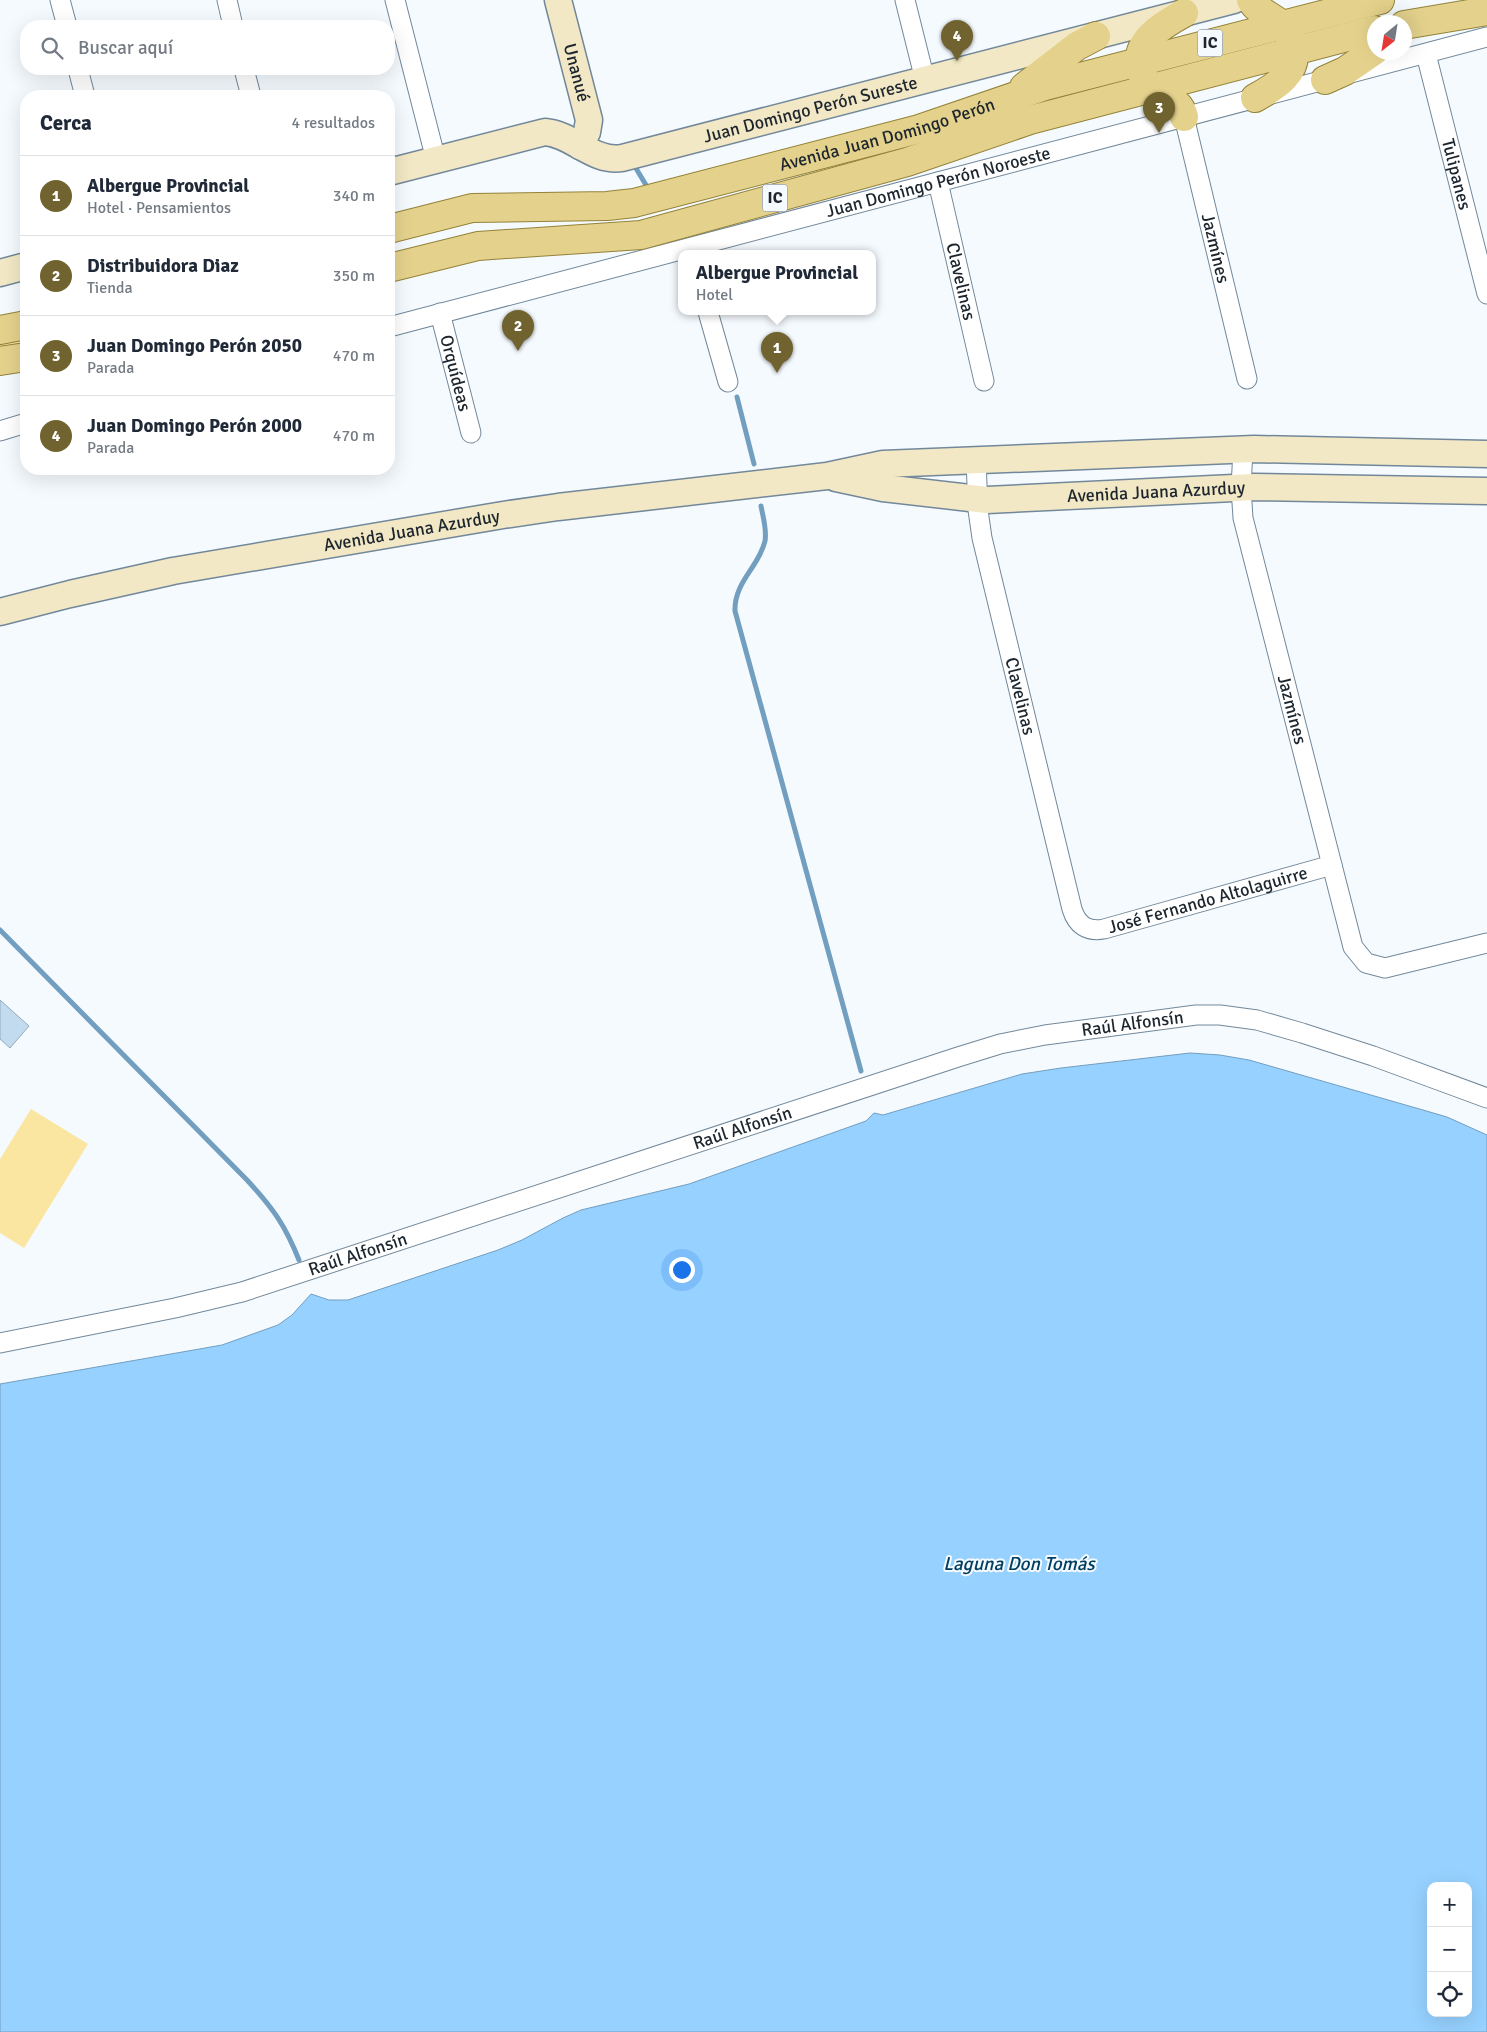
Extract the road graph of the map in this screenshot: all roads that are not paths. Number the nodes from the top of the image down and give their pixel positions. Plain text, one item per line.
1 (60, 0) edge
2 (227, 0) edge
3 (395, 0) edge
4 (558, 0) edge
5 (905, 0) edge
6 (1234, 0) edge
7 (1251, 0) edge
8 (1380, 0) edge
9 (1487, 11) edge
10 (1184, 13) junction
11 (65, 20) edge
12 (232, 20) edge
13 (1281, 25) junction
14 (1412, 25) edge
15 (1367, 32) edge
16 (1096, 36) junction
17 (1487, 38) edge
18 (1294, 51) junction
19 (1426, 54) junction
20 (1367, 56) edge
21 (1139, 62) junction
22 (80, 75) edge
23 (246, 75) edge
24 (925, 80) junction
25 (1325, 80) junction
26 (1153, 88) junction
27 (83, 90) edge
28 (249, 90) edge
29 (1012, 96) junction
30 (1255, 98) junction
31 (1184, 117) junction
32 (580, 146) junction
33 (436, 160) junction
34 (395, 170) edge
35 (938, 182) junction
36 (395, 227) edge
37 (695, 250) edge
38 (678, 254) edge
39 (395, 267) edge
40 (20, 268) edge
41 (0, 273) edge
42 (1487, 294) edge
43 (440, 314) junction
44 (709, 315) edge
45 (395, 325) edge
46 (20, 358) edge
47 (0, 361) edge
48 (1247, 379) dead end
49 (984, 380) dead end
50 (728, 382) dead end
51 (20, 425) edge
52 (0, 430) edge
53 (471, 432) dead end
54 (1242, 450) junction
55 (1487, 454) edge
56 (976, 460) junction
57 (828, 476) junction
58 (1241, 487) junction
59 (1487, 491) edge
60 (977, 499) junction
61 (0, 612) edge
62 (1332, 865) junction
63 (1084, 927) joint
64 (1487, 943) edge
65 (1487, 1098) edge
66 (0, 1343) edge

1 - 11 street
2 - 12 street
3 - 33 street
4 - 32 street, Unanué
5 - 24 street
6 - 10 street, Juan Domingo Perón Sureste
7 - 13 main road
8 - 13 main road, Avenida Juan Domingo Perón / IC
9 - 14 main road
10 - 16 street, Juan Domingo Perón Sureste
10 - 21 main road
13 - 18 main road
13 - 21 main road, Avenida Juan Domingo Perón / IC
15 - 18 main road, Avenida Juan Domingo Perón / IC
16 - 24 street, Juan Domingo Perón Sureste
16 - 29 main road
17 - 19 street, Juan Domingo Perón Noroeste
18 - 26 main road, Avenida Juan Domingo Perón / IC
18 - 30 main road
19 - 25 street, Juan Domingo Perón Noroeste
19 - 42 street, Tulipanes
20 - 25 main road
21 - 26 main road
21 - 29 main road, Avenida Juan Domingo Perón / IC
22 - 27 street
23 - 28 street
24 - 32 street, Juan Domingo Perón Sureste
25 - 30 street, Juan Domingo Perón Noroeste
26 - 31 main road
26 - 39 main road, Avenida Juan Domingo Perón / IC
29 - 36 main road, Avenida Juan Domingo Perón / IC
30 - 31 street, Juan Domingo Perón Noroeste
31 - 35 street, Juan Domingo Perón Noroeste
31 - 48 street, Jazmínes
32 - 33 street, Juan Domingo Perón Sureste
33 - 34 street, Juan Domingo Perón Sureste
35 - 37 street, Juan Domingo Perón Noroeste
35 - 49 street, Clavelinas
38 - 43 street, Juan Domingo Perón Noroeste
40 - 41 street
43 - 45 street, Juan Domingo Perón Noroeste
43 - 53 street, Orquídeas
44 - 50 street
46 - 47 main road
51 - 52 street
54 - 55 street, Avenida Juana Azurduy
54 - 56 street, Avenida Juana Azurduy
54 - 58 street, Jazmínes
56 - 57 street, Avenida Juana Azurduy
56 - 60 street, Clavelinas
57 - 60 street, Avenida Juana Azurduy
57 - 61 street, Avenida Juana Azurduy
58 - 59 street, Avenida Juana Azurduy
58 - 60 street, Avenida Juana Azurduy
58 - 62 street, Jazmínes
60 - 63 street, Clavelinas
62 - 63 street, José Fernando Altolaguirre
62 - 64 street, Jazmínes
65 - 66 street, Raúl Alfonsín

